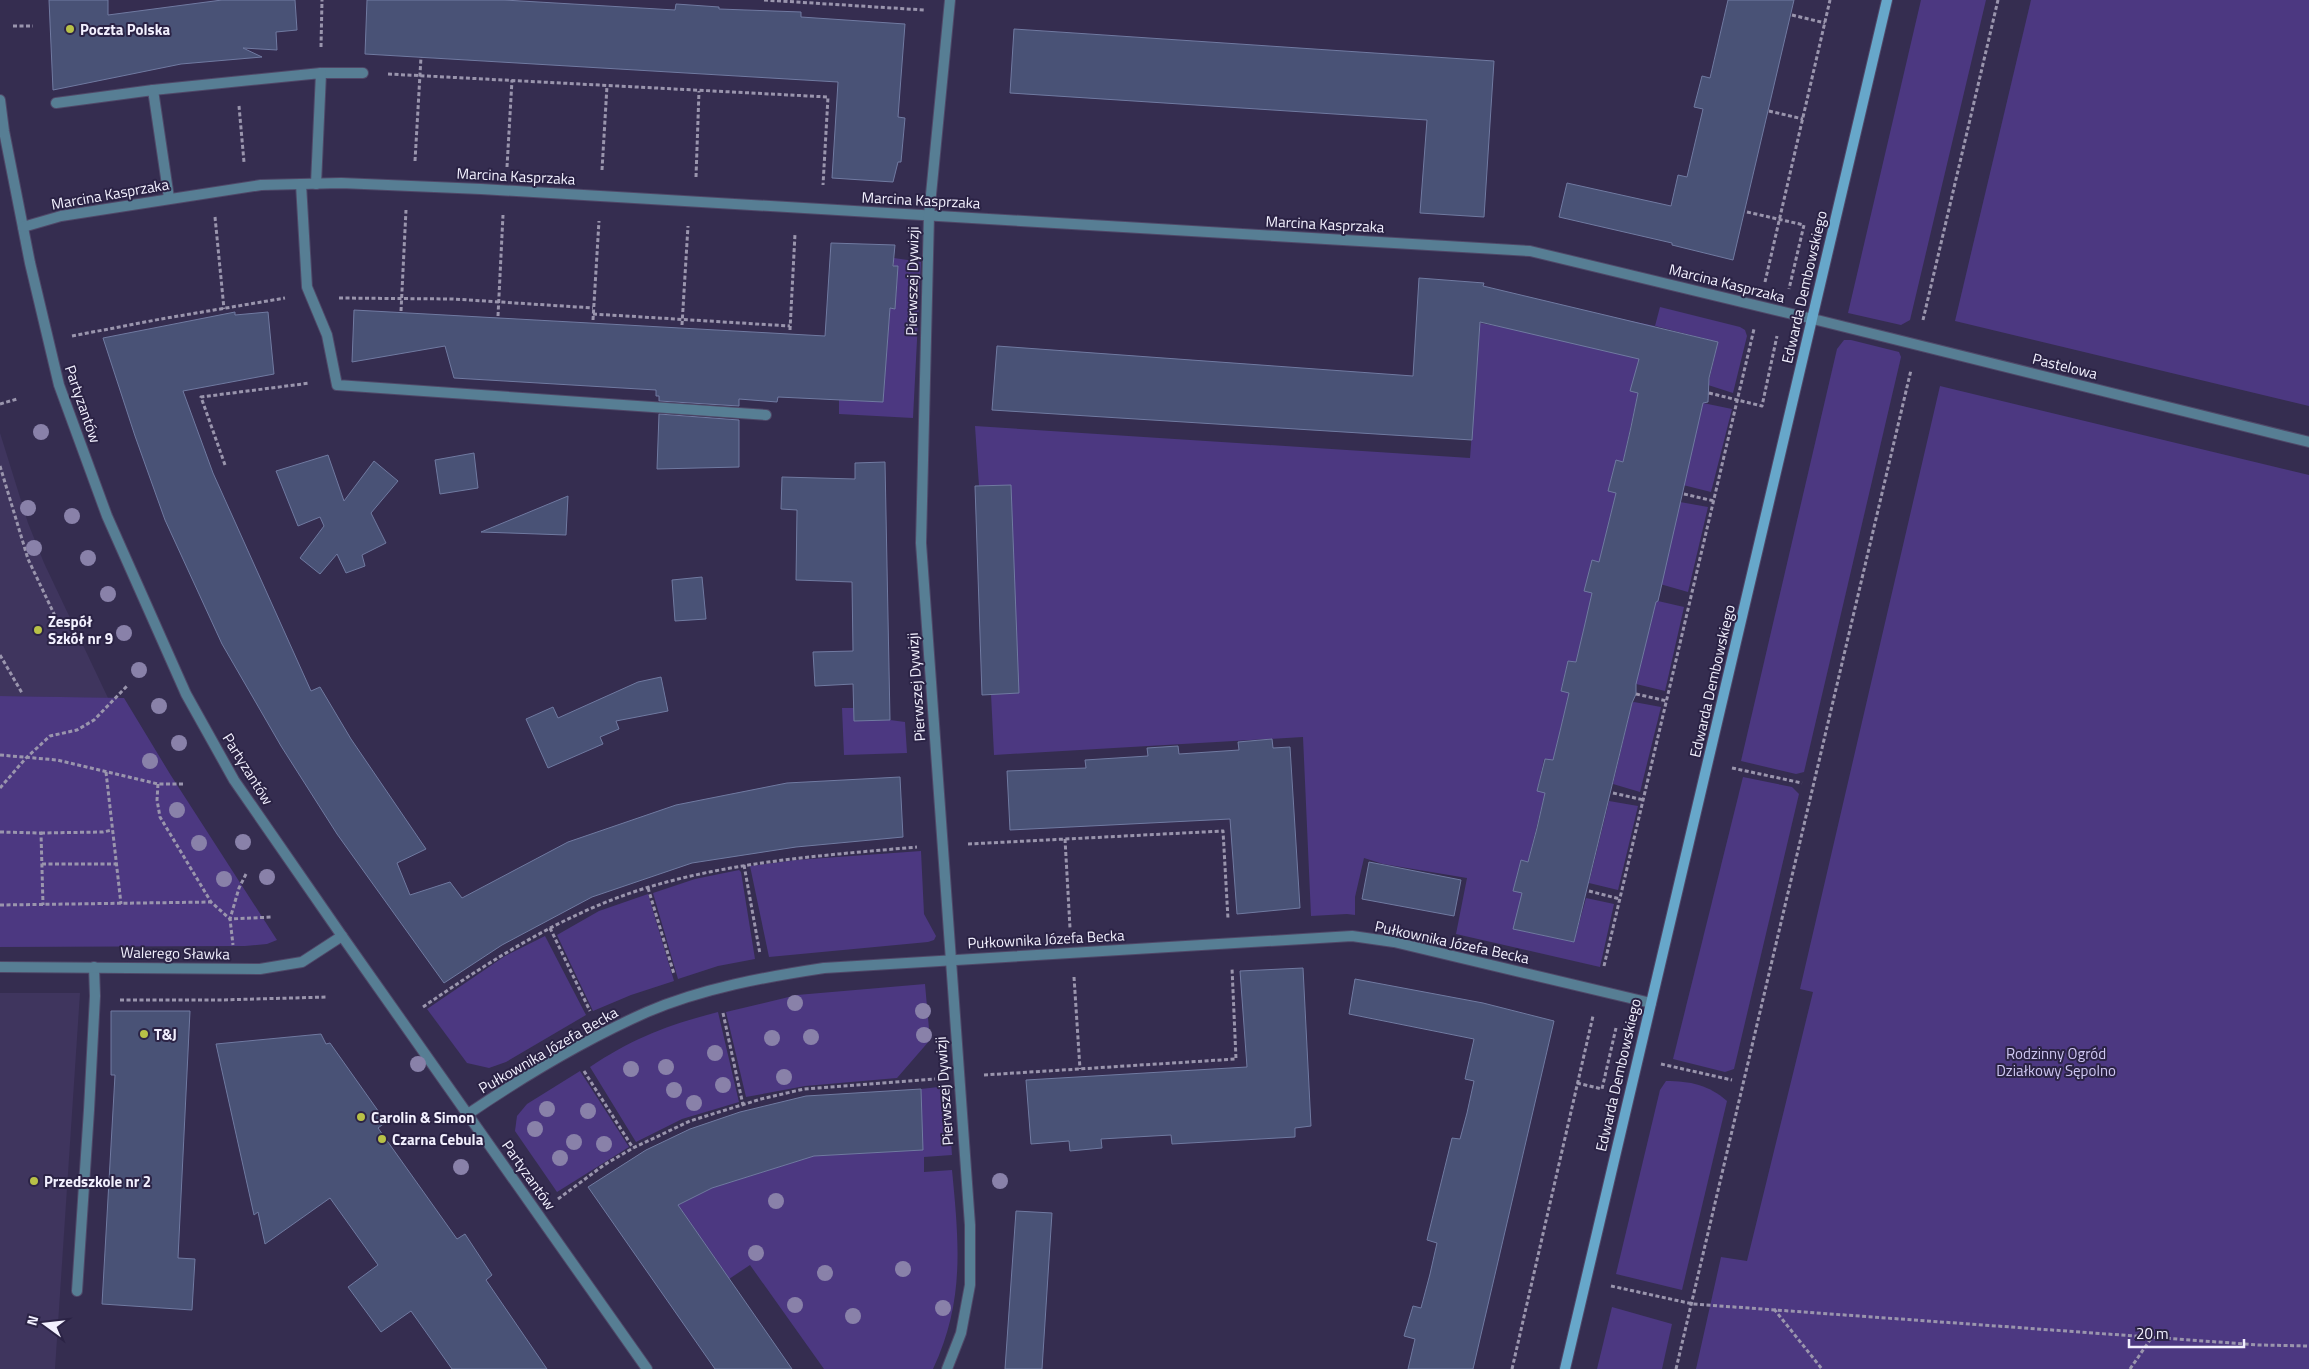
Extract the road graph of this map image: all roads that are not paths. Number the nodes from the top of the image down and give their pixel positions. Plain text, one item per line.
1 (950, 0) edge
2 (1886, 0) edge
3 (321, 73) junction
4 (363, 73) road end
5 (153, 90) junction
6 (0, 100) edge
7 (56, 103) dead end
8 (301, 184) junction
9 (316, 184) junction
10 (169, 198) junction
11 (928, 215) junction
12 (23, 227) junction
13 (1813, 319) junction
14 (766, 415) dead end
15 (2309, 442) edge
16 (342, 936) junction
17 (950, 959) junction
18 (0, 967) edge
19 (94, 967) junction
20 (1651, 1003) junction
21 (468, 1114) junction
22 (77, 1292) dead end
23 (647, 1369) edge
24 (947, 1369) edge
25 (1565, 1369) edge

1 - 11 street, Pierwszej Dywizji
2 - 13 street, Edwarda Dembowskiego
3 - 4 street
3 - 5 street
3 - 9 street
5 - 7 street
5 - 10 street
6 - 12 street, Partyzantów
8 - 9 street, Marcina Kasprzaka
8 - 10 street, Marcina Kasprzaka
8 - 14 street
9 - 11 street, Marcina Kasprzaka
10 - 12 street, Marcina Kasprzaka
11 - 13 street, Marcina Kasprzaka
11 - 17 street, Pierwszej Dywizji
12 - 16 street, Partyzantów
13 - 15 street, Pastelowa
13 - 20 street, Edwarda Dembowskiego
16 - 19 street, Walerego Sławka
16 - 21 street, Partyzantów
17 - 20 street, Pułkownika Józefa Becka
17 - 21 street, Pułkownika Józefa Becka
17 - 24 street, Pierwszej Dywizji
18 - 19 street, Walerego Sławka
19 - 22 street
20 - 25 street, Edwarda Dembowskiego
21 - 23 street, Partyzantów

